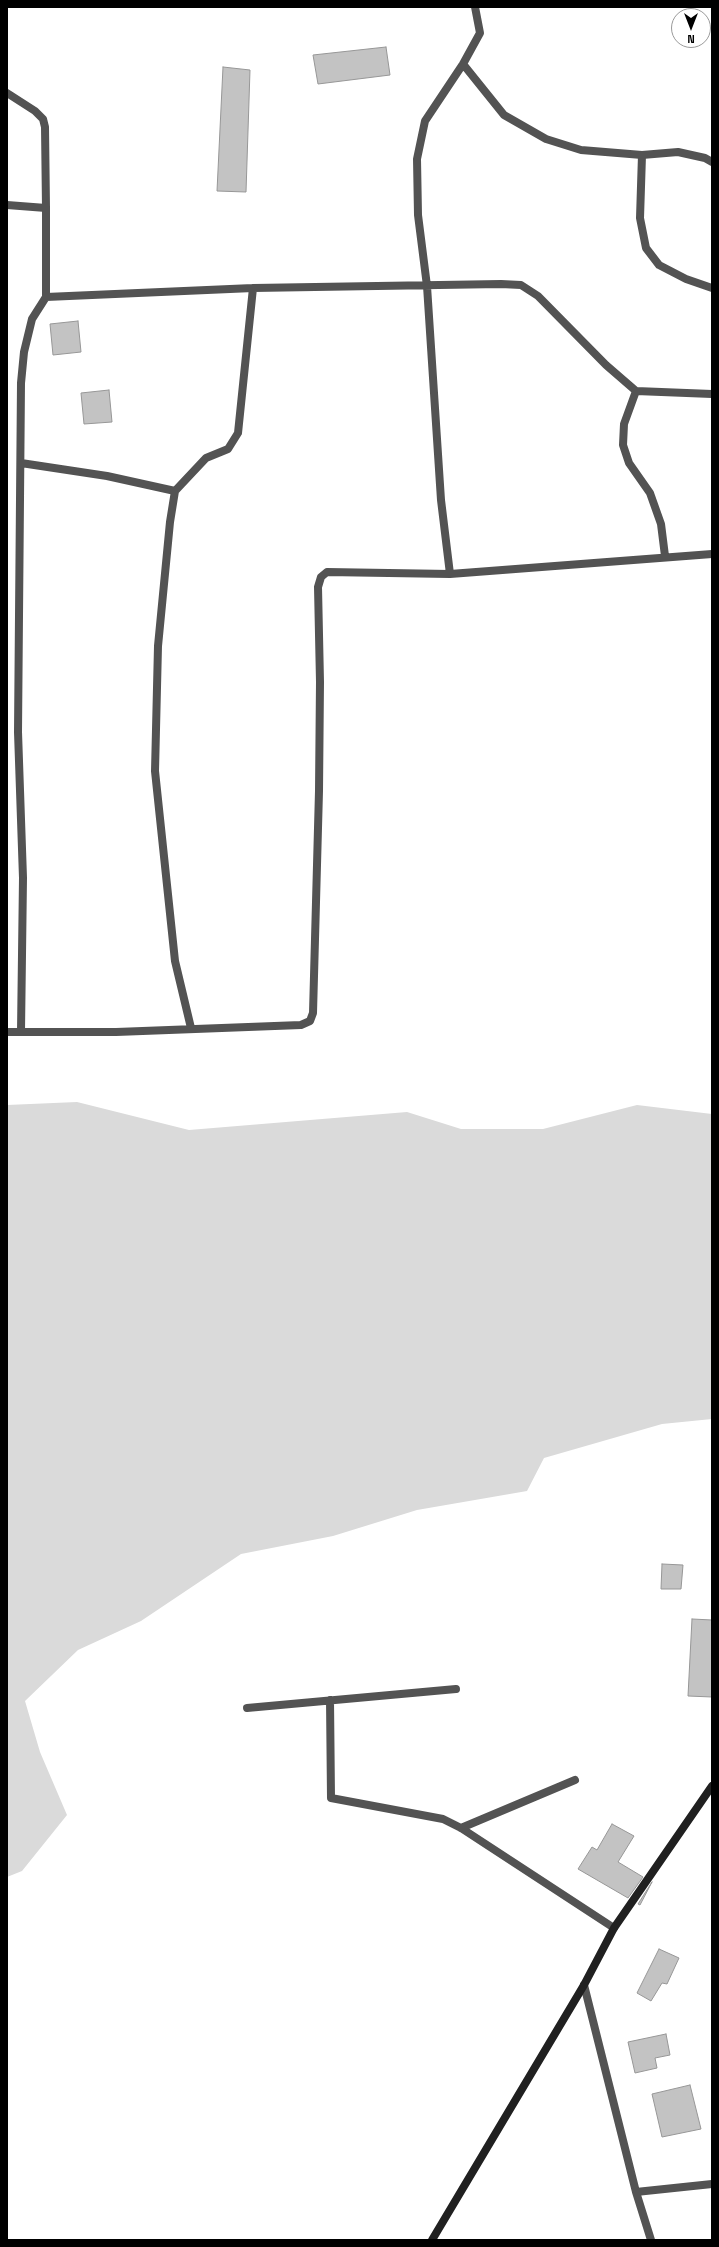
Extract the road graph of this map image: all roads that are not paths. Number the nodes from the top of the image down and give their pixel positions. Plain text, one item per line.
1 (475, 7) edge
2 (463, 64) junction
3 (7, 93) edge
4 (642, 155) junction
5 (712, 162) edge
6 (7, 205) edge
7 (46, 208) junction
8 (427, 286) junction
9 (253, 288) junction
10 (712, 288) edge
11 (46, 297) junction
12 (636, 392) junction
13 (712, 394) edge
14 (21, 463) junction
15 (175, 491) junction
16 (712, 554) edge
17 (665, 556) junction
18 (450, 574) junction
19 (190, 1028) junction
20 (20, 1031) junction
21 (7, 1032) edge
22 (456, 1690) dead end
23 (330, 1700) junction
24 (247, 1708) dead end
25 (575, 1780) dead end
26 (712, 1786) edge
27 (461, 1828) junction
28 (614, 1928) junction
29 (584, 1985) junction
30 (712, 2184) edge
31 (636, 2192) junction
32 (432, 2240) edge
33 (652, 2240) edge

1 - 2 street
2 - 4 street
2 - 8 street
3 - 7 street
4 - 5 street
4 - 10 street
6 - 7 street
7 - 11 street
8 - 9 street
8 - 12 street
8 - 18 street
9 - 11 street
9 - 15 street
11 - 14 street
12 - 13 street
12 - 17 street
14 - 15 street
14 - 20 street
15 - 19 street
16 - 17 street
17 - 18 street
18 - 19 street
19 - 20 street
20 - 21 street
22 - 23 street
23 - 24 street
23 - 27 street
25 - 27 street
26 - 28 street
27 - 28 street
28 - 29 street
29 - 31 street
29 - 32 street
30 - 31 street
31 - 33 street

